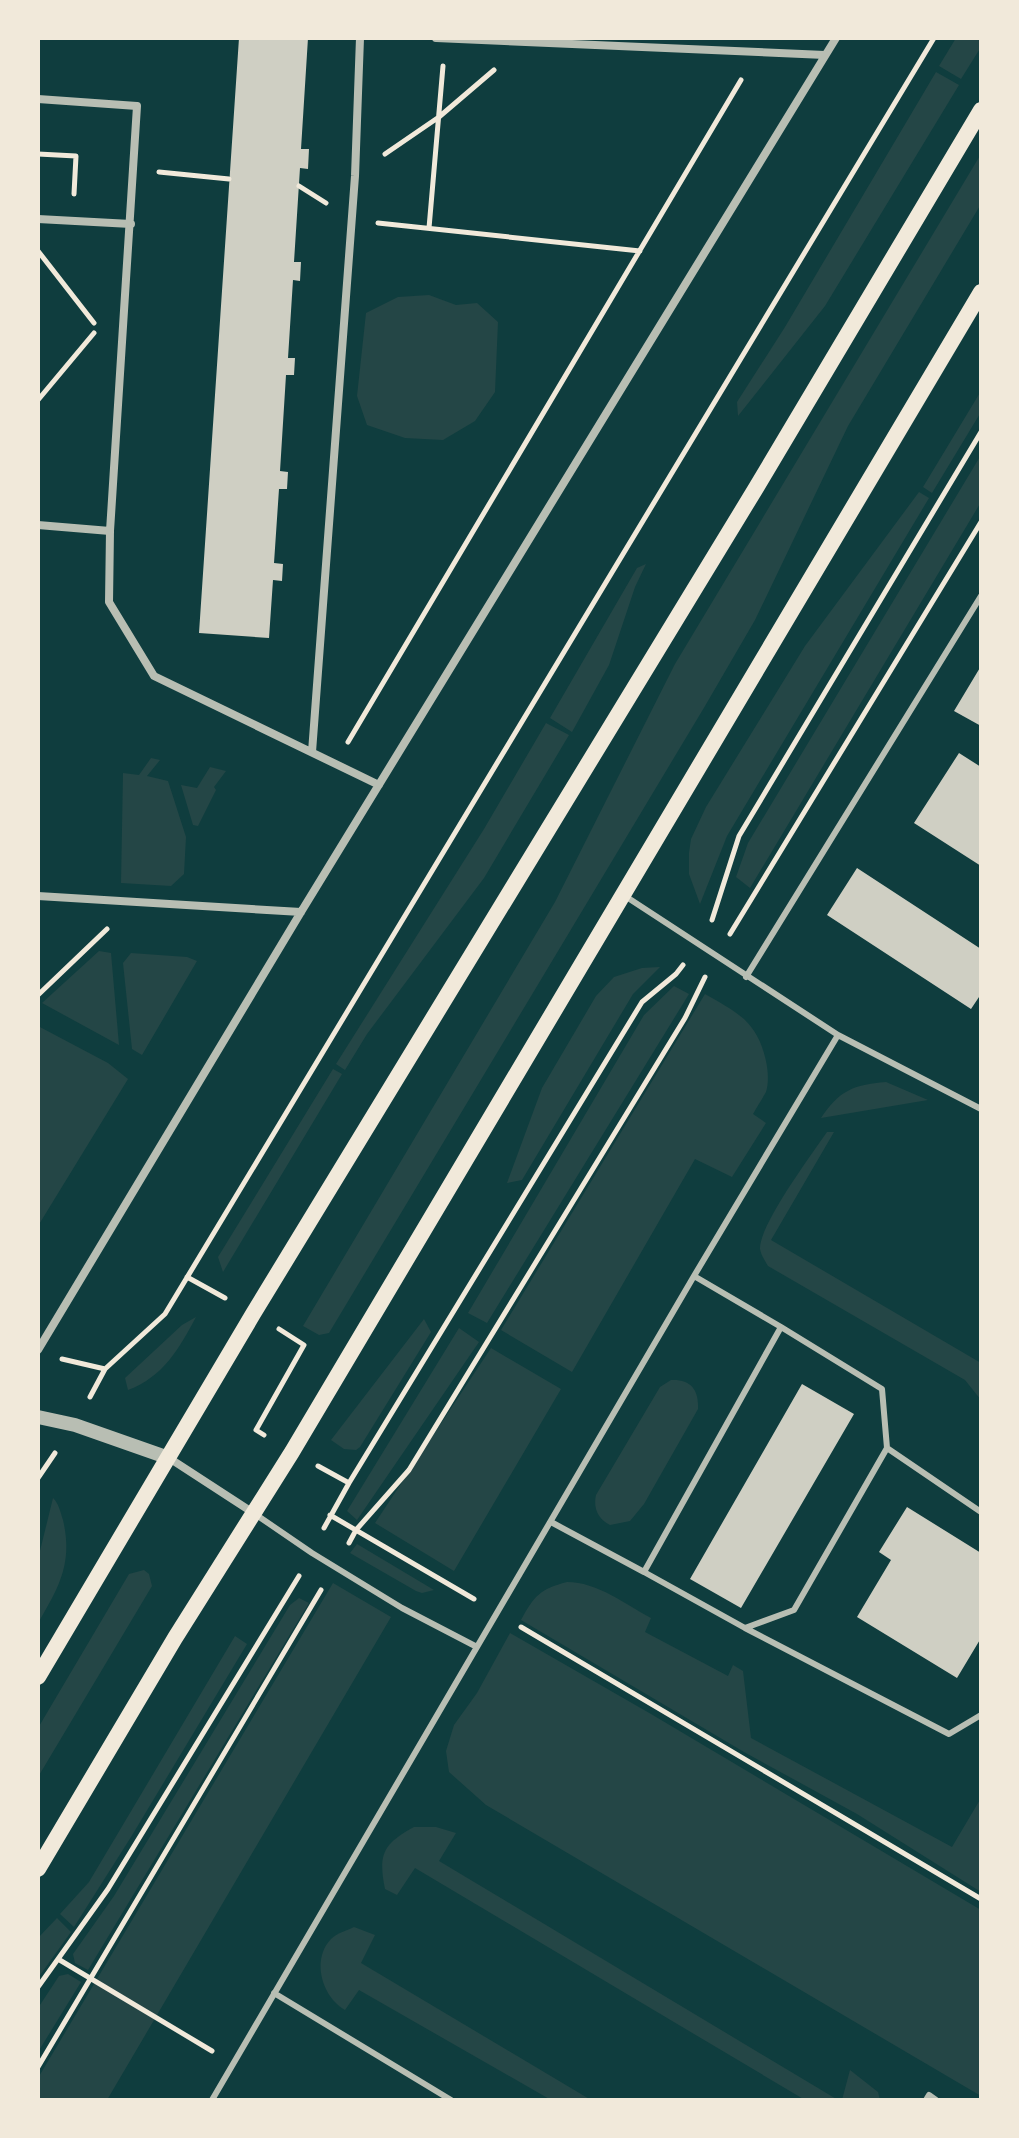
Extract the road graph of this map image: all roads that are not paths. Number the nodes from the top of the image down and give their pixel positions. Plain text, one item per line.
1 (360, 38) edge
2 (436, 38) edge
3 (446, 38) edge
4 (836, 38) edge
5 (825, 55) junction
6 (38, 99) edge
7 (981, 110) edge
8 (38, 219) edge
9 (131, 224) junction
10 (981, 292) edge
11 (38, 525) edge
12 (110, 531) junction
13 (981, 596) edge
14 (312, 752) junction
15 (379, 785) junction
16 (622, 894) junction
17 (38, 896) edge
18 (301, 912) junction
19 (746, 977) junction
20 (838, 1035) junction
21 (981, 1109) edge
22 (694, 1276) junction
23 (781, 1327) junction
24 (38, 1350) edge
25 (38, 1417) edge
26 (887, 1448) junction
27 (169, 1458) junction
28 (252, 1512) junction
29 (981, 1512) edge
30 (551, 1522) junction
31 (644, 1572) junction
32 (745, 1628) junction
33 (477, 1647) junction
34 (38, 1677) edge
35 (981, 1715) edge
36 (38, 1869) edge
37 (274, 1993) junction
38 (212, 2100) edge
39 (451, 2100) edge
40 (926, 2100) edge
41 (936, 2100) edge

1 - 14 street
2 - 3 street
3 - 5 street
4 - 5 street
5 - 15 street
6 - 9 street
7 - 27 main road
8 - 9 street
9 - 12 street
10 - 16 main road
11 - 12 street
12 - 14 street
13 - 19 lane
14 - 15 street
15 - 18 street
16 - 19 lane
16 - 28 main road
17 - 18 street
18 - 24 street
19 - 20 lane
20 - 21 lane
20 - 22 lane
22 - 23 lane
22 - 30 lane
23 - 26 lane
23 - 31 lane
25 - 27 street
26 - 29 lane
26 - 32 lane
27 - 28 street
27 - 34 main road
28 - 33 lane
28 - 36 main road
30 - 31 lane
30 - 33 lane
31 - 32 lane
32 - 35 lane
33 - 37 lane
37 - 38 lane
37 - 39 lane
40 - 41 lane

